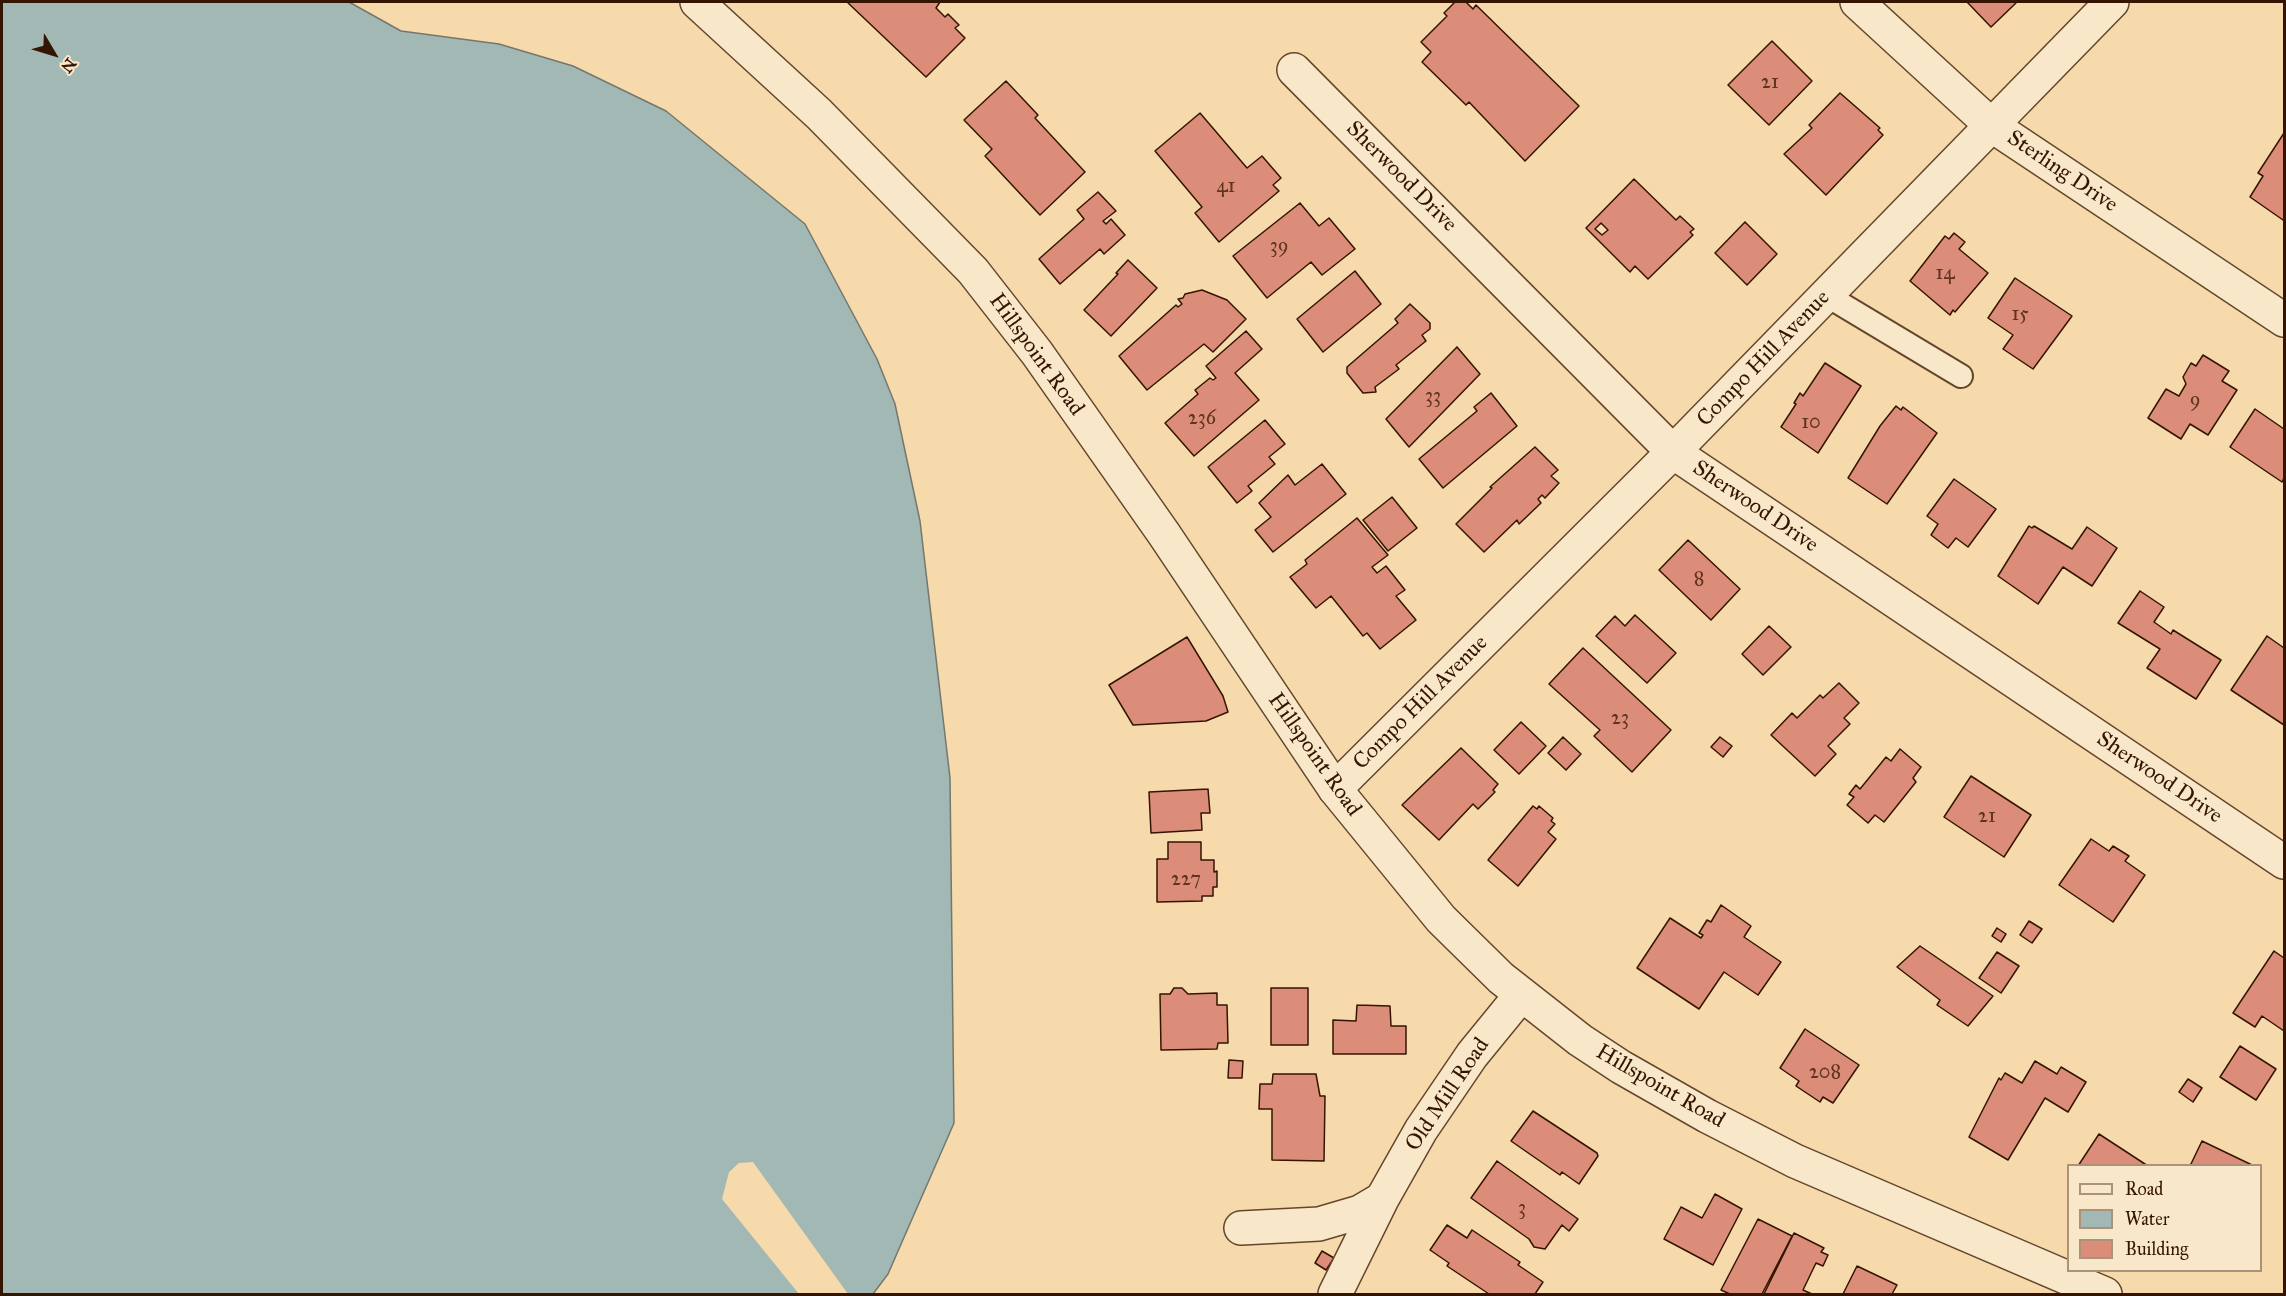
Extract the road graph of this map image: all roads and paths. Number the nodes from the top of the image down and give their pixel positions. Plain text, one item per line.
1 (698, 2) edge
2 (1857, 2) edge
3 (2112, 2) edge
4 (1294, 70) dead end
5 (1991, 125) junction
6 (1826, 295) junction
7 (2284, 320) edge
8 (1961, 376) dead end
9 (1673, 452) junction
10 (1335, 789) junction
11 (2284, 862) edge
12 (1521, 995) junction
13 (1382, 1199) junction
14 (1241, 1228) dead end
15 (1335, 1294) edge
16 (2105, 1294) edge

1 - 10 street, Hillspoint Road
2 - 5 street, Sterling Drive
3 - 5 street, Compo Hill Avenue
4 - 9 street, Sherwood Drive
5 - 6 street, Compo Hill Avenue
5 - 7 street, Sterling Drive
6 - 8 lane
6 - 9 street, Compo Hill Avenue
9 - 10 street, Compo Hill Avenue
9 - 11 street, Sherwood Drive
10 - 12 street, Hillspoint Road
12 - 13 street, Old Mill Road
12 - 16 street, Hillspoint Road
13 - 14 street
13 - 15 street, Old Mill Road

